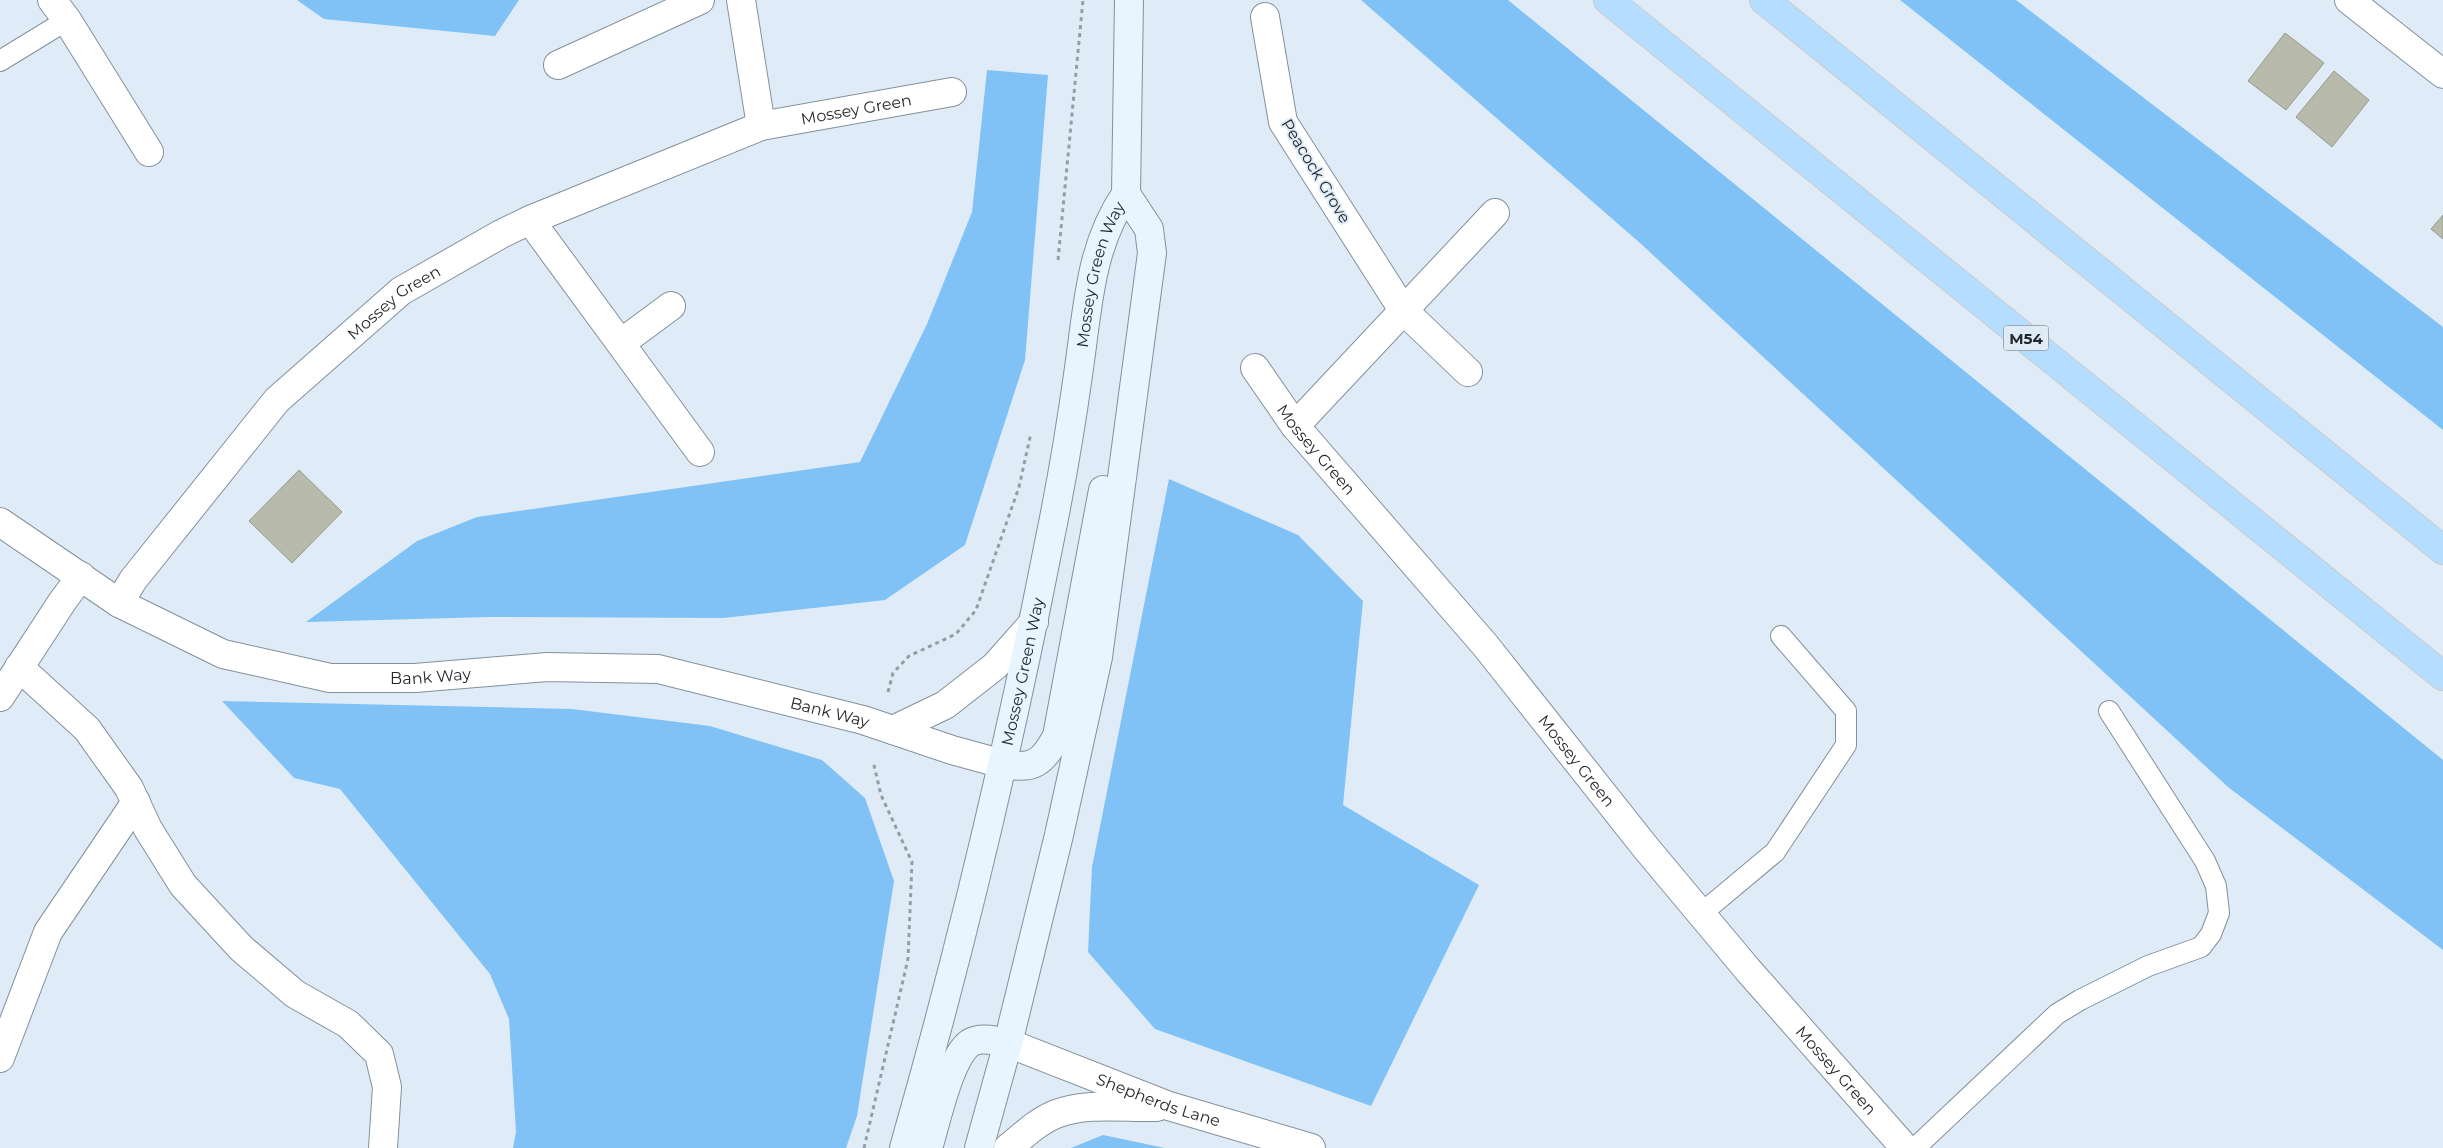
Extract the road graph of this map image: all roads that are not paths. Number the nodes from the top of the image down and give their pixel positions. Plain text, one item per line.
1 (700, 0) edge
2 (741, 0) edge
3 (1130, 0) edge
4 (1608, 0) edge
5 (1764, 0) edge
6 (2349, 0) edge
7 (60, 10) edge
8 (1265, 18) dead end
9 (0, 61) edge
10 (558, 65) dead end
11 (2443, 74) edge
12 (952, 92) dead end
13 (760, 126) junction
14 (149, 152) dead end
15 (1126, 194) junction
16 (1495, 213) dead end
17 (530, 220) junction
18 (1148, 293) junction
19 (671, 306) dead end
20 (1403, 310) junction
21 (620, 343) junction
22 (1255, 368) dead end
23 (1468, 372) dead end
24 (1295, 426) junction
25 (700, 452) dead end
26 (0, 522) edge
27 (2443, 550) edge
28 (81, 576) junction
29 (119, 603) junction
30 (1034, 622) junction
31 (1781, 636) dead end
32 (19, 667) junction
33 (2443, 676) edge
34 (0, 697) edge
35 (2109, 711) dead end
36 (886, 728) junction
37 (1003, 764) junction
38 (136, 802) junction
39 (1702, 913) junction
40 (1008, 1044) junction
41 (0, 1058) edge
42 (1169, 1106) junction
43 (382, 1148) edge
44 (904, 1148) edge
45 (928, 1148) edge
46 (979, 1148) edge
47 (1008, 1148) edge
48 (1311, 1148) edge
49 (1904, 1148) edge
50 (1915, 1148) edge

1 - 10 street
2 - 13 street
3 - 15 main road, Mossey Green Way
4 - 33 highway, M54
5 - 27 highway
6 - 11 street
7 - 9 lane
7 - 14 street
8 - 20 street, Peacock Grove
12 - 13 street, Mossey Green
13 - 17 street, Mossey Green
15 - 18 main road, Mossey Green Way
15 - 30 main road, Mossey Green Way
16 - 20 street
17 - 21 street
17 - 29 street, Mossey Green
18 - 37 main road
18 - 40 main road, Mossey Green Way
19 - 21 street
20 - 23 street, Peacock Grove
20 - 24 street
21 - 25 street
22 - 24 street, Mossey Green
24 - 39 street, Mossey Green
26 - 28 street, Bank Way
28 - 29 street, Bank Way
28 - 32 street
29 - 36 street, Bank Way
30 - 36 street
30 - 37 main road, Mossey Green Way
31 - 39 lane
32 - 34 street
32 - 38 street
35 - 50 lane
36 - 37 street, Bank Way
37 - 44 main road, Mossey Green Way
38 - 41 street
38 - 43 street
39 - 49 street, Mossey Green
40 - 42 street, Shepherds Lane
40 - 45 main road
40 - 46 main road, Mossey Green Way
42 - 47 street
42 - 48 street, Shepherds Lane

